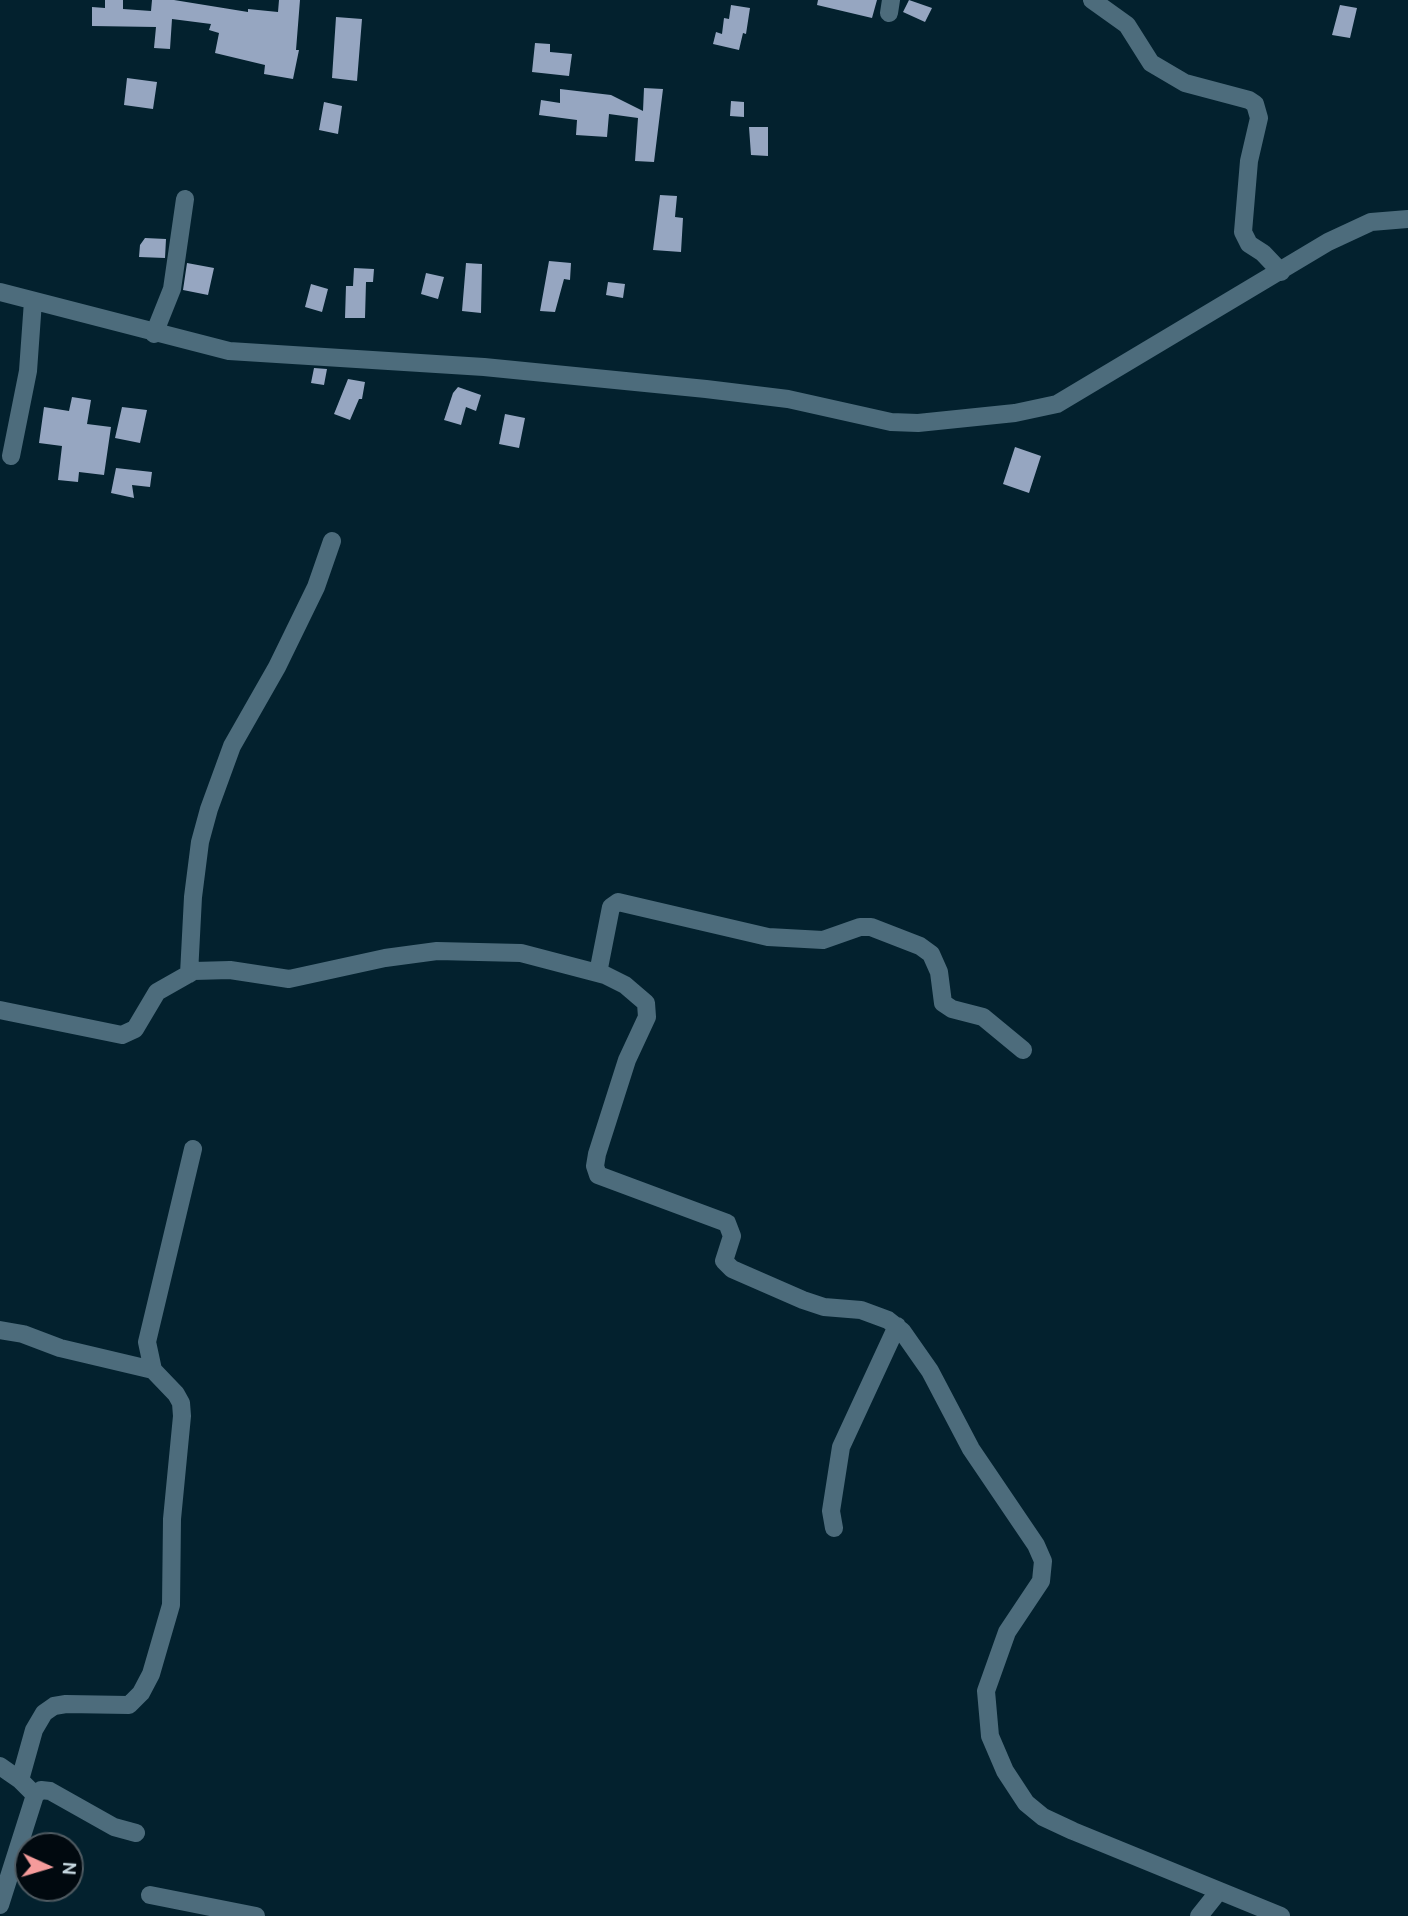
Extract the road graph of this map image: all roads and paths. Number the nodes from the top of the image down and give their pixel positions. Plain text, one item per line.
1 (1092, 0) edge
2 (185, 199) dead end
3 (1408, 219) edge
4 (1281, 272) junction
5 (0, 292) edge
6 (33, 301) junction
7 (155, 334) junction
8 (12, 456) dead end
9 (331, 541) dead end
10 (598, 973) junction
11 (189, 974) junction
12 (0, 1010) edge
13 (1023, 1050) dead end
14 (193, 1149) dead end
15 (897, 1326) junction
16 (0, 1330) edge
17 (153, 1370) junction
18 (834, 1528) dead end
19 (0, 1766) edge
20 (20, 1780) junction
21 (35, 1795) junction
22 (136, 1833) dead end
23 (1219, 1891) junction
24 (150, 1895) dead end
25 (0, 1905) edge
26 (256, 1916) edge
27 (1199, 1916) edge
28 (1281, 1916) edge

1 - 4 street
2 - 7 street
3 - 4 street
4 - 7 street
5 - 6 street
6 - 7 street
6 - 8 street
9 - 11 street
10 - 11 street
10 - 13 street
10 - 15 street
11 - 12 street
14 - 17 street
15 - 18 street
15 - 23 street
16 - 17 street
17 - 20 street
19 - 20 street
20 - 21 street
21 - 22 street
21 - 25 street
23 - 27 street
23 - 28 street
24 - 26 street

